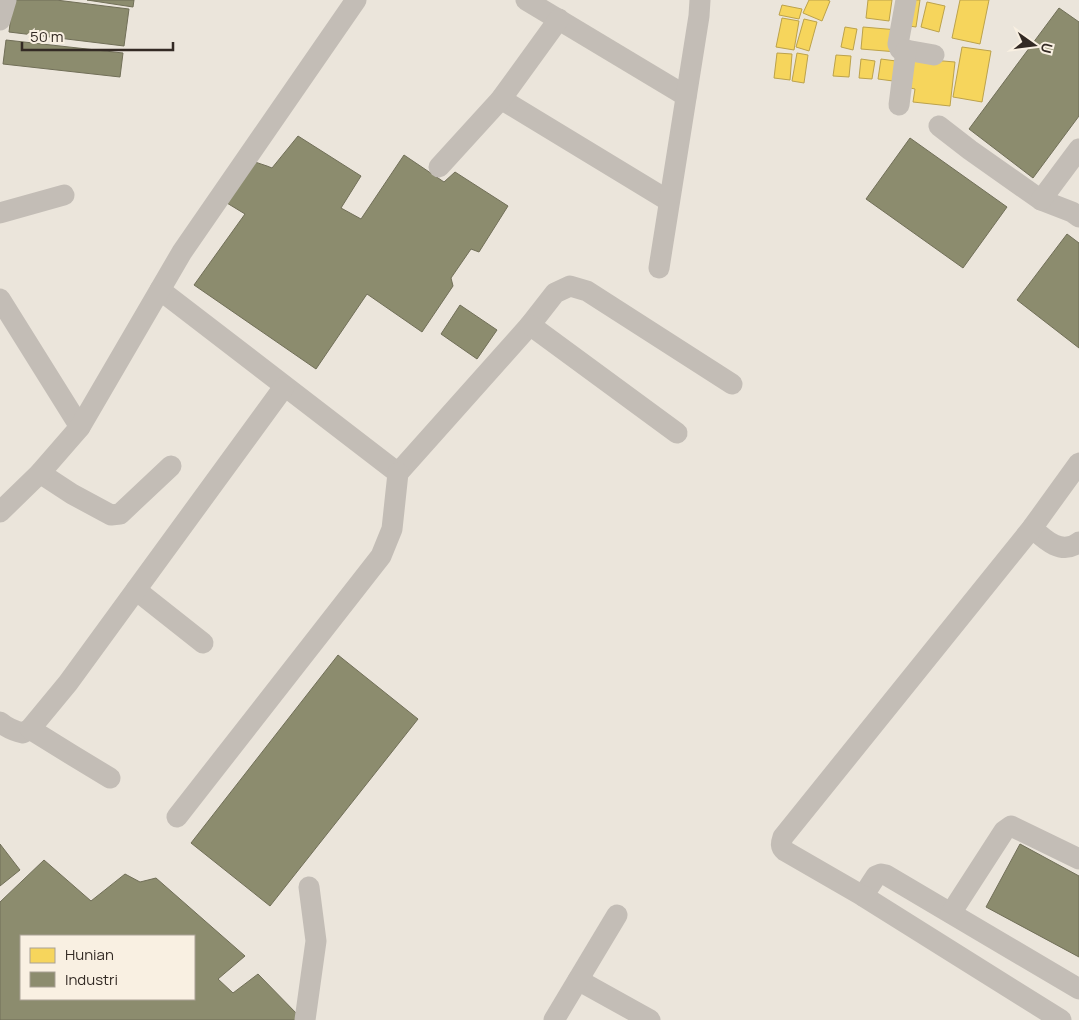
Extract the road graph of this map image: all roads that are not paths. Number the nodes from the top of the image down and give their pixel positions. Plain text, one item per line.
1 (6, 0) edge
2 (356, 0) edge
3 (526, 0) edge
4 (700, 0) edge
5 (906, 0) edge
6 (559, 19) junction
7 (0, 20) edge
8 (906, 50) junction
9 (934, 55) dead end
10 (686, 96) junction
11 (501, 99) junction
12 (900, 105) dead end
13 (939, 126) dead end
14 (1079, 149) edge
15 (438, 167) dead end
16 (64, 195) dead end
17 (1041, 200) junction
18 (669, 201) junction
19 (0, 213) edge
20 (1079, 217) edge
21 (658, 268) dead end
22 (160, 290) junction
23 (0, 299) edge
24 (530, 325) junction
25 (732, 384) dead end
26 (284, 387) junction
27 (80, 426) junction
28 (678, 433) dead end
29 (1079, 463) edge
30 (171, 466) dead end
31 (40, 473) junction
32 (398, 473) junction
33 (0, 512) edge
34 (1032, 528) junction
35 (1079, 542) edge
36 (136, 590) junction
37 (203, 644) dead end
38 (0, 722) edge
39 (30, 729) junction
40 (110, 778) dead end
41 (177, 817) dead end
42 (1079, 859) edge
43 (310, 887) dead end
44 (863, 896) junction
45 (951, 913) junction
46 (617, 915) dead end
47 (578, 980) junction
48 (1079, 989) edge
49 (306, 1020) edge
50 (554, 1020) edge
51 (650, 1020) edge
52 (1061, 1020) edge

1 - 7 street
2 - 22 street
3 - 6 street
4 - 10 street
5 - 8 street
6 - 10 street
6 - 11 street
8 - 9 street
8 - 12 street
10 - 18 street
11 - 15 street
11 - 18 street
13 - 17 street
14 - 17 street
16 - 19 street
17 - 20 street
18 - 21 street
22 - 26 street
22 - 27 street
23 - 27 street
24 - 25 street
24 - 28 street
24 - 32 street
26 - 32 street
26 - 36 street
27 - 31 street
29 - 34 street
30 - 31 street
31 - 33 street
32 - 41 street
34 - 35 street
34 - 44 street
36 - 37 street
36 - 39 street
38 - 39 street
39 - 40 street
42 - 45 street
43 - 49 street
44 - 45 street
44 - 52 street
45 - 48 street
46 - 47 street
47 - 50 street
47 - 51 street

